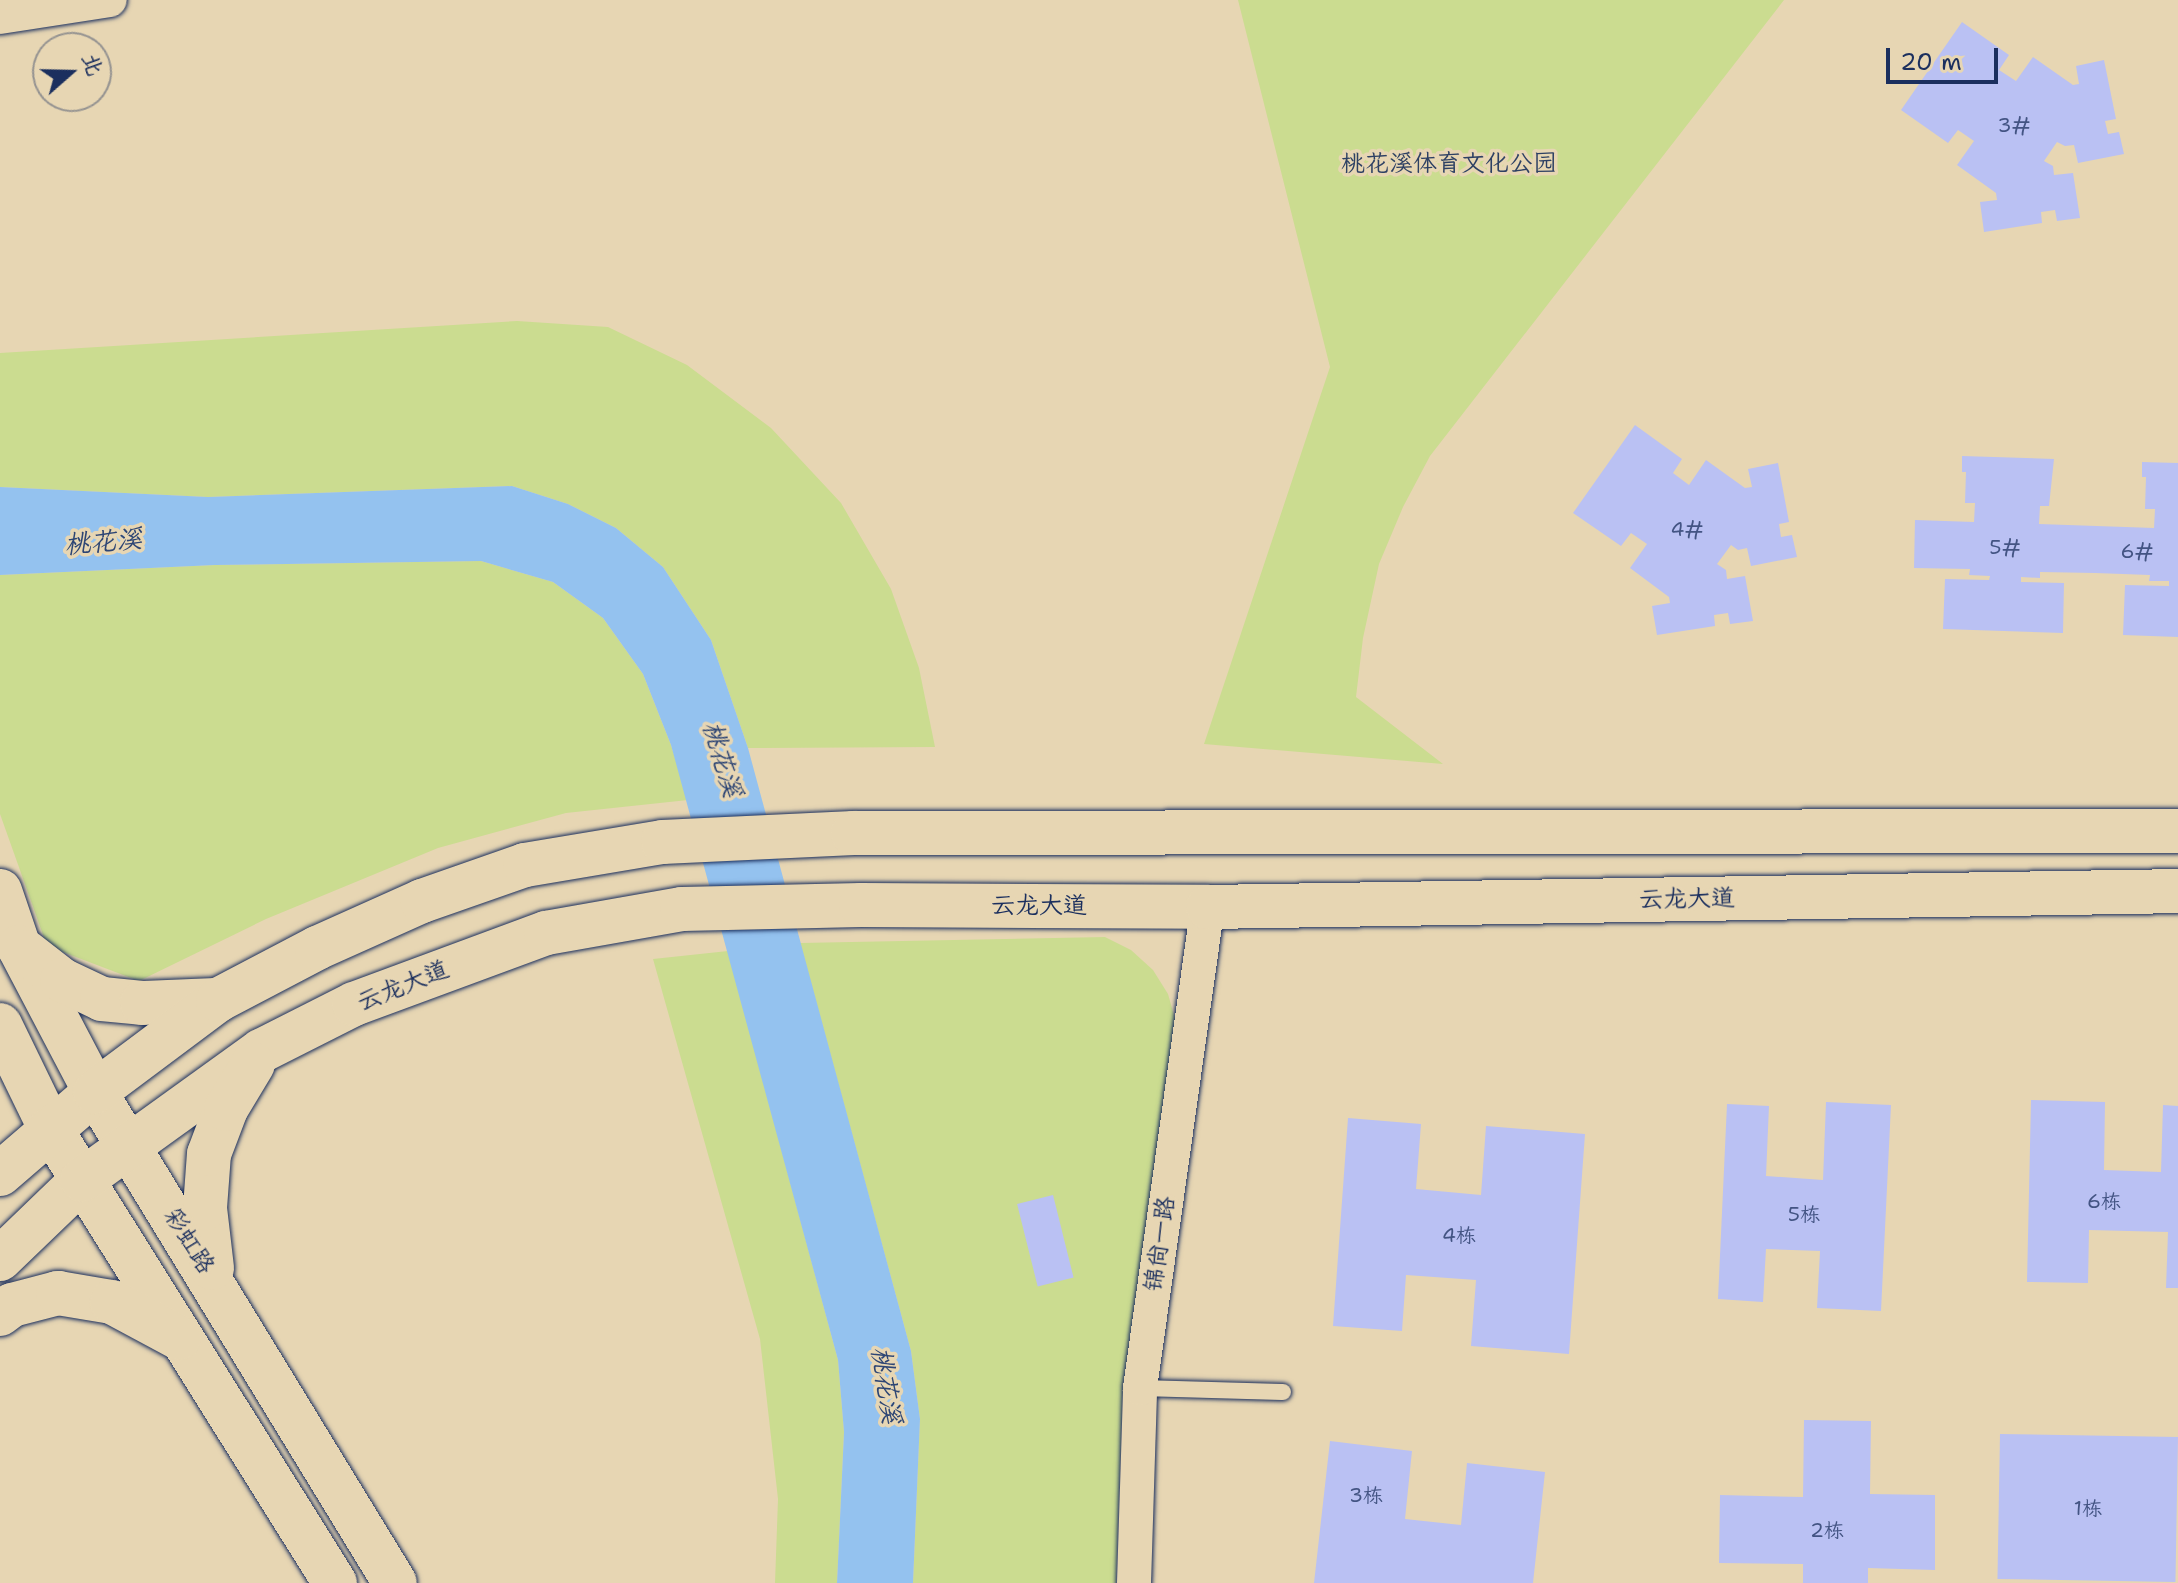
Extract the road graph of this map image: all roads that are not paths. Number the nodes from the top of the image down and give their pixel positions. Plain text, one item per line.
1 (110, 0) edge
2 (0, 17) edge
3 (2178, 831) edge
4 (0, 891) edge
5 (2178, 891) edge
6 (1208, 907) junction
7 (19, 947) junction
8 (218, 1000) junction
9 (0, 1025) edge
10 (261, 1051) junction
11 (95, 1092) junction
12 (50, 1128) junction
13 (129, 1145) junction
14 (0, 1174) edge
15 (82, 1180) junction
16 (0, 1259) edge
17 (214, 1282) junction
18 (0, 1314) edge
19 (180, 1339) junction
20 (1140, 1388) junction
21 (1283, 1392) dead end
22 (335, 1583) edge
23 (395, 1583) edge
24 (1134, 1583) edge

1 - 2 street
3 - 8 main road
4 - 7 main road, 彩虹路
5 - 6 main road, 云龙大道
6 - 10 main road, 云龙大道
6 - 20 street, 锦尚一路
7 - 8 main road
7 - 11 main road, 彩虹路
8 - 11 main road
9 - 12 main road
10 - 13 main road, 云龙大道
10 - 17 main road
11 - 12 main road
11 - 13 main road, 彩虹路
12 - 14 main road
12 - 15 main road
13 - 15 main road, 云龙大道
13 - 17 main road, 彩虹路
15 - 16 main road, 云龙大道
15 - 19 main road
17 - 23 main road, 彩虹路
18 - 19 main road
19 - 22 main road
20 - 21 lane
20 - 24 street, 锦尚一路

